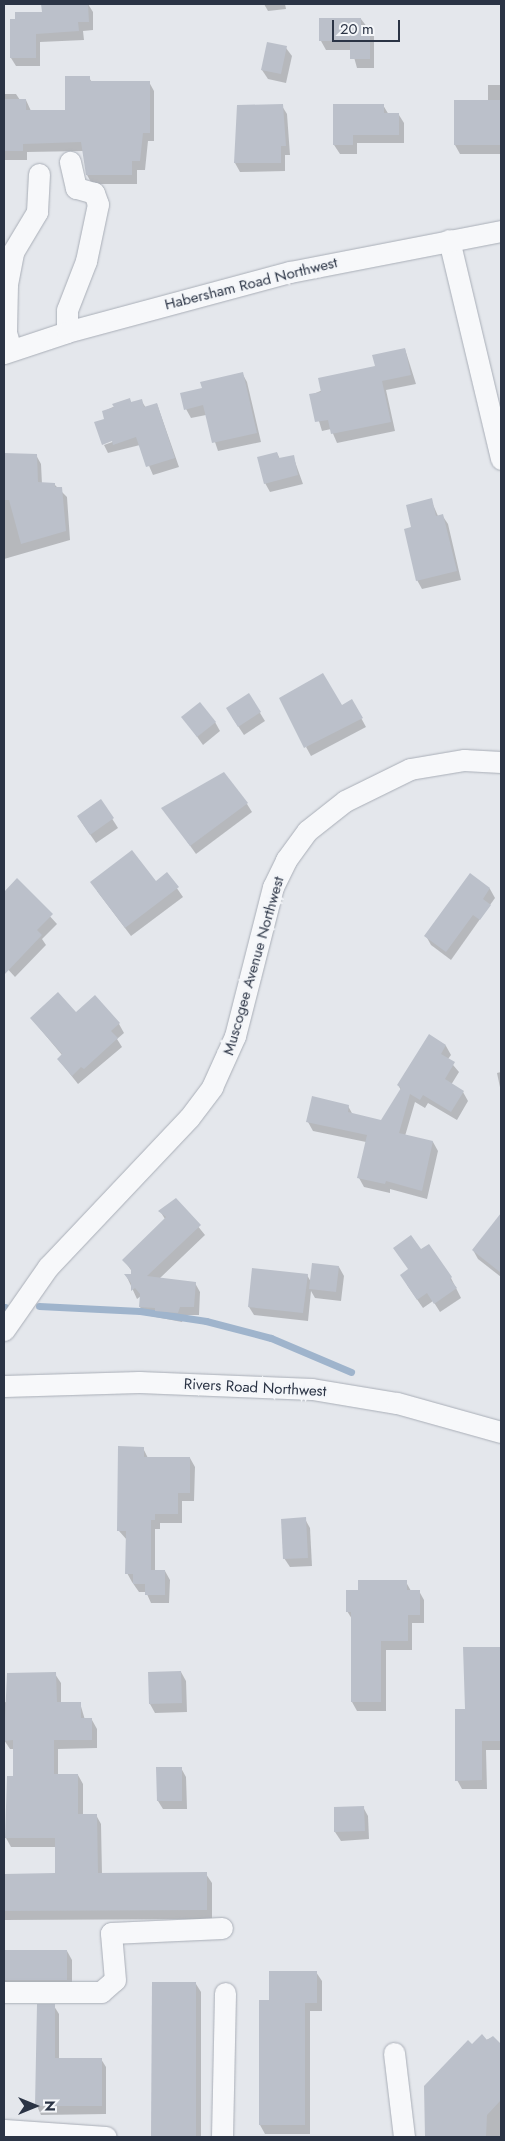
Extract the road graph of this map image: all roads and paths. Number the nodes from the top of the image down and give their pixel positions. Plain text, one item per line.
1 (70, 162) dead end
2 (39, 174) dead end
3 (501, 231) edge
4 (449, 240) junction
5 (67, 332) junction
6 (7, 351) edge
7 (501, 459) edge
8 (501, 762) edge
9 (4, 1330) edge
10 (4, 1386) edge
11 (501, 1432) edge
12 (222, 1928) dead end
13 (4, 1992) edge
14 (225, 1993) dead end
15 (394, 2053) dead end
16 (4, 2130) edge
17 (105, 2136) edge
18 (222, 2137) edge
19 (404, 2137) edge

1 - 5 street
2 - 6 street
3 - 4 street, Habersham Road Northwest
4 - 5 street, Habersham Road Northwest
4 - 7 street
5 - 6 street, Habersham Road Northwest
8 - 9 street, Muscogee Avenue Northwest
10 - 11 street, Rivers Road Northwest
12 - 13 street
14 - 18 street
15 - 19 street
16 - 17 street

